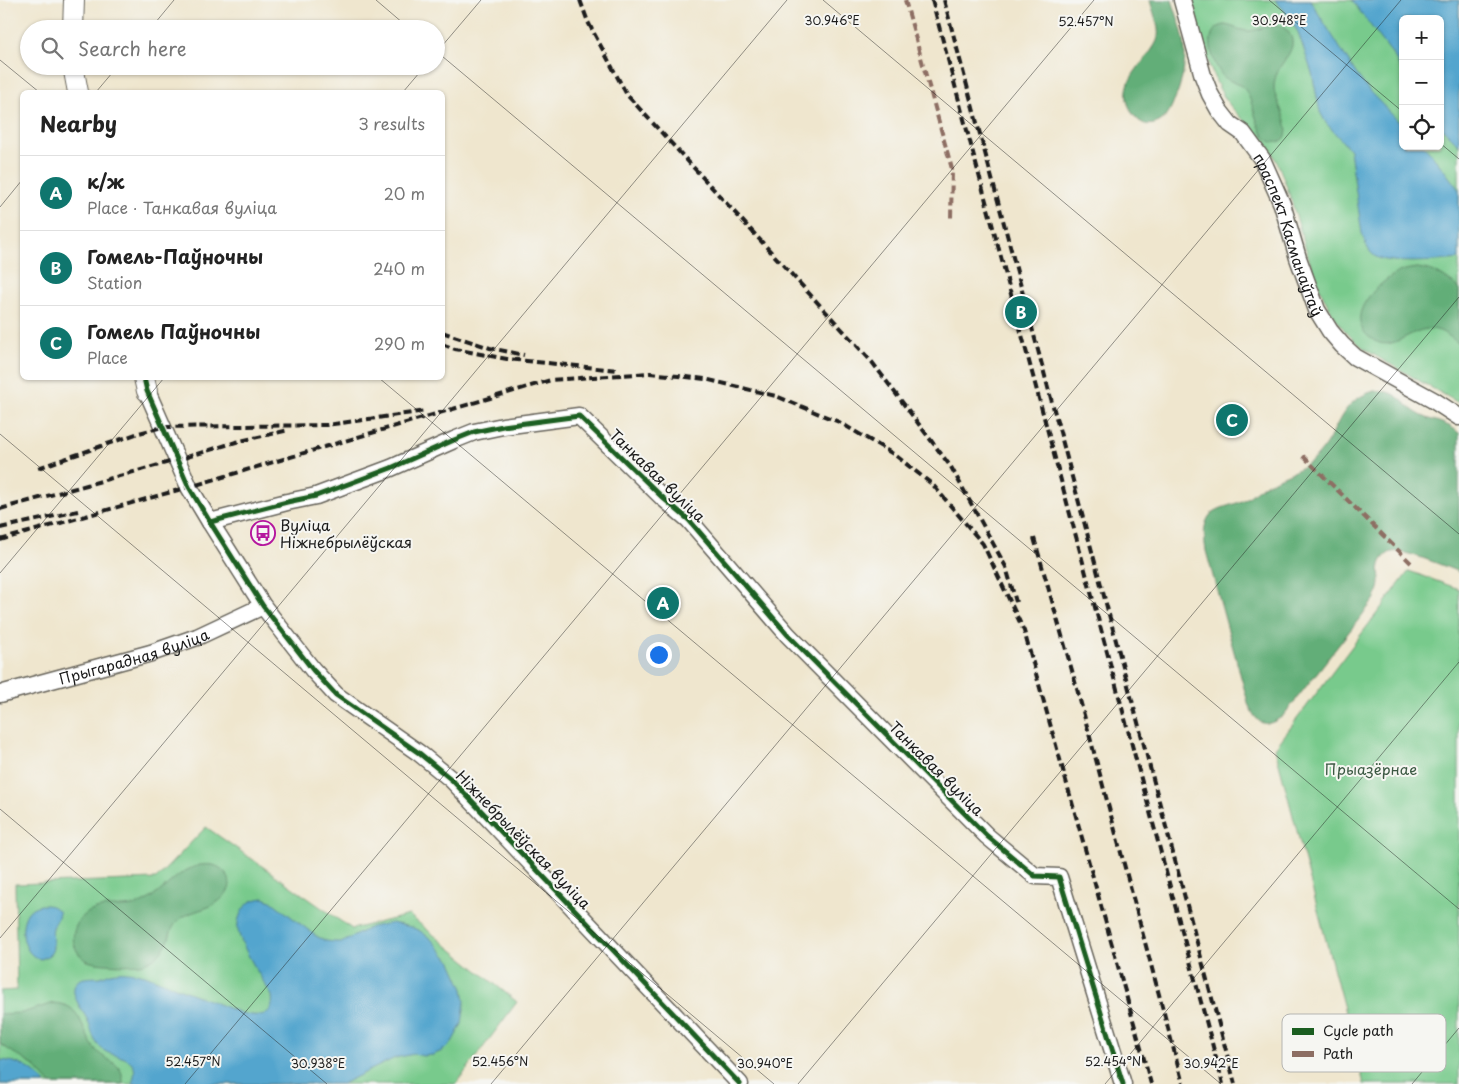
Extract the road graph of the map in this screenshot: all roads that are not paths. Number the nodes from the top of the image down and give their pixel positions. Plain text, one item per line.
1 (74, 0) edge
2 (1182, 0) edge
3 (74, 20) edge
4 (75, 75) edge
5 (78, 90) edge
6 (145, 384) edge
7 (1459, 417) edge
8 (210, 522) junction
9 (263, 606) junction
10 (0, 694) edge
11 (740, 1084) edge
12 (1123, 1084) edge

1 - 3 street
2 - 7 street, праспект Касманаўтаў
4 - 5 street
6 - 8 street, Ніжнебрылёўская вуліца
8 - 9 street, Ніжнебрылёўская вуліца
8 - 12 street, Танкавая вуліца
9 - 10 street, Прыгарадная вуліца
9 - 11 street, Ніжнебрылёўская вуліца

